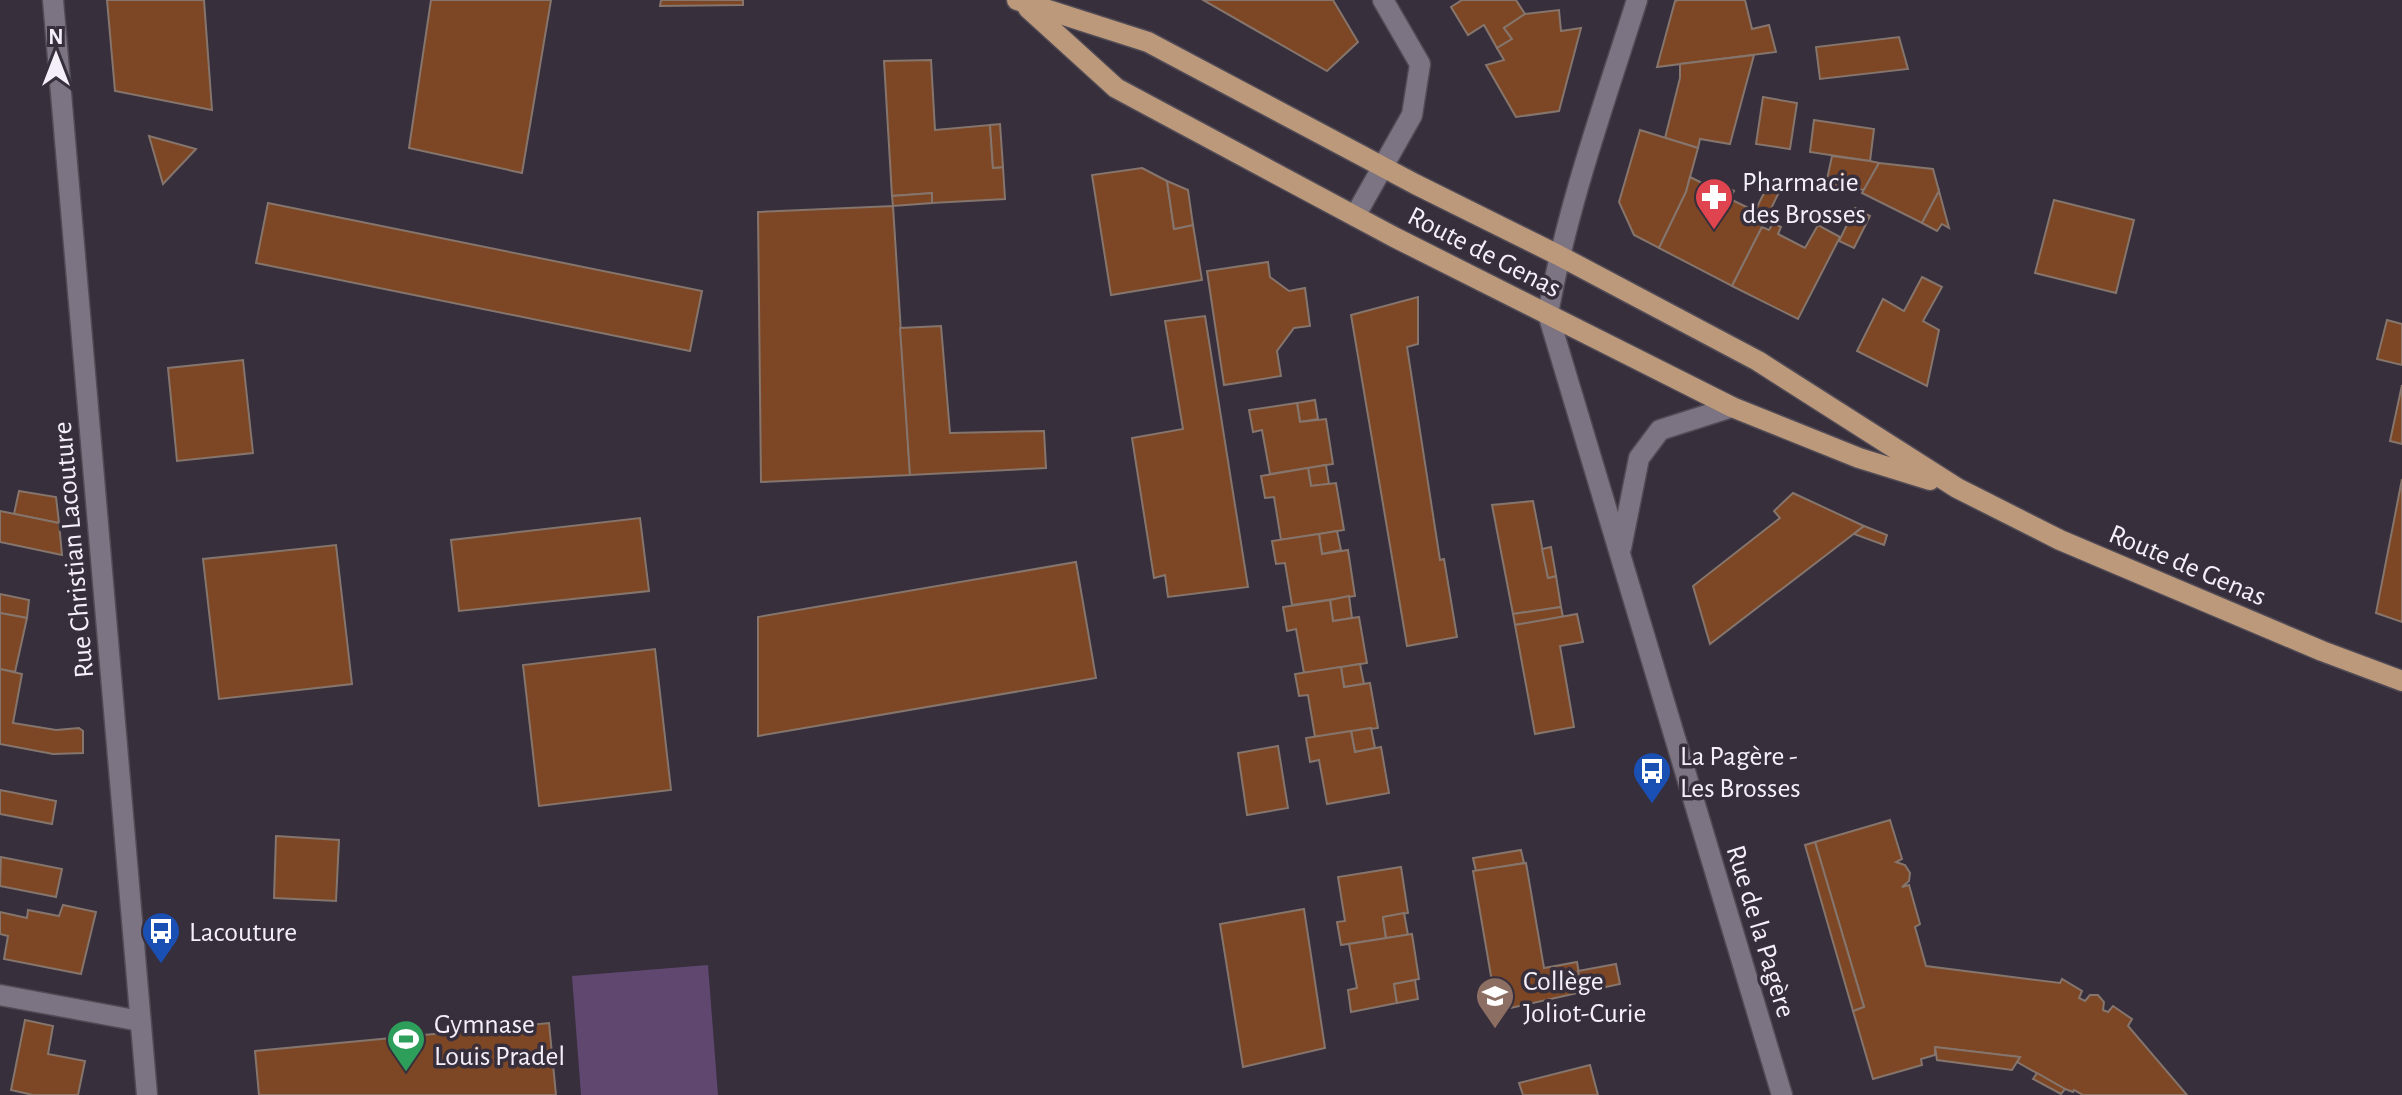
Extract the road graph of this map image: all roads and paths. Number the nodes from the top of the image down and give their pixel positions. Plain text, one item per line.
1 (53, 0) edge
2 (1383, 0) edge
3 (1637, 0) edge
4 (1020, 1) edge
5 (1383, 167) junction
6 (1355, 216) junction
7 (1558, 255) junction
8 (1548, 314) junction
9 (1732, 407) junction
10 (1957, 488) junction
11 (1620, 552) junction
12 (2402, 681) edge
13 (0, 995) edge
14 (140, 1021) junction
15 (147, 1095) edge
16 (1782, 1095) edge

1 - 14 street, Rue Christian Lacouture
2 - 5 street
3 - 7 street, Rue de la Pagère
4 - 5 main road, Route de Genas
4 - 6 main road, Route de Genas
5 - 6 street
5 - 7 main road, Route de Genas
6 - 8 main road, Route de Genas
7 - 8 street, Rue de la Pagère
7 - 10 main road, Route de Genas
8 - 9 main road, Route de Genas
8 - 11 street, Rue de la Pagère
9 - 10 main road, Route de Genas
9 - 11 street, Rue de la Pagère
10 - 12 main road, Route de Genas
11 - 16 street, Rue de la Pagère
13 - 14 street
14 - 15 street, Rue Christian Lacouture

